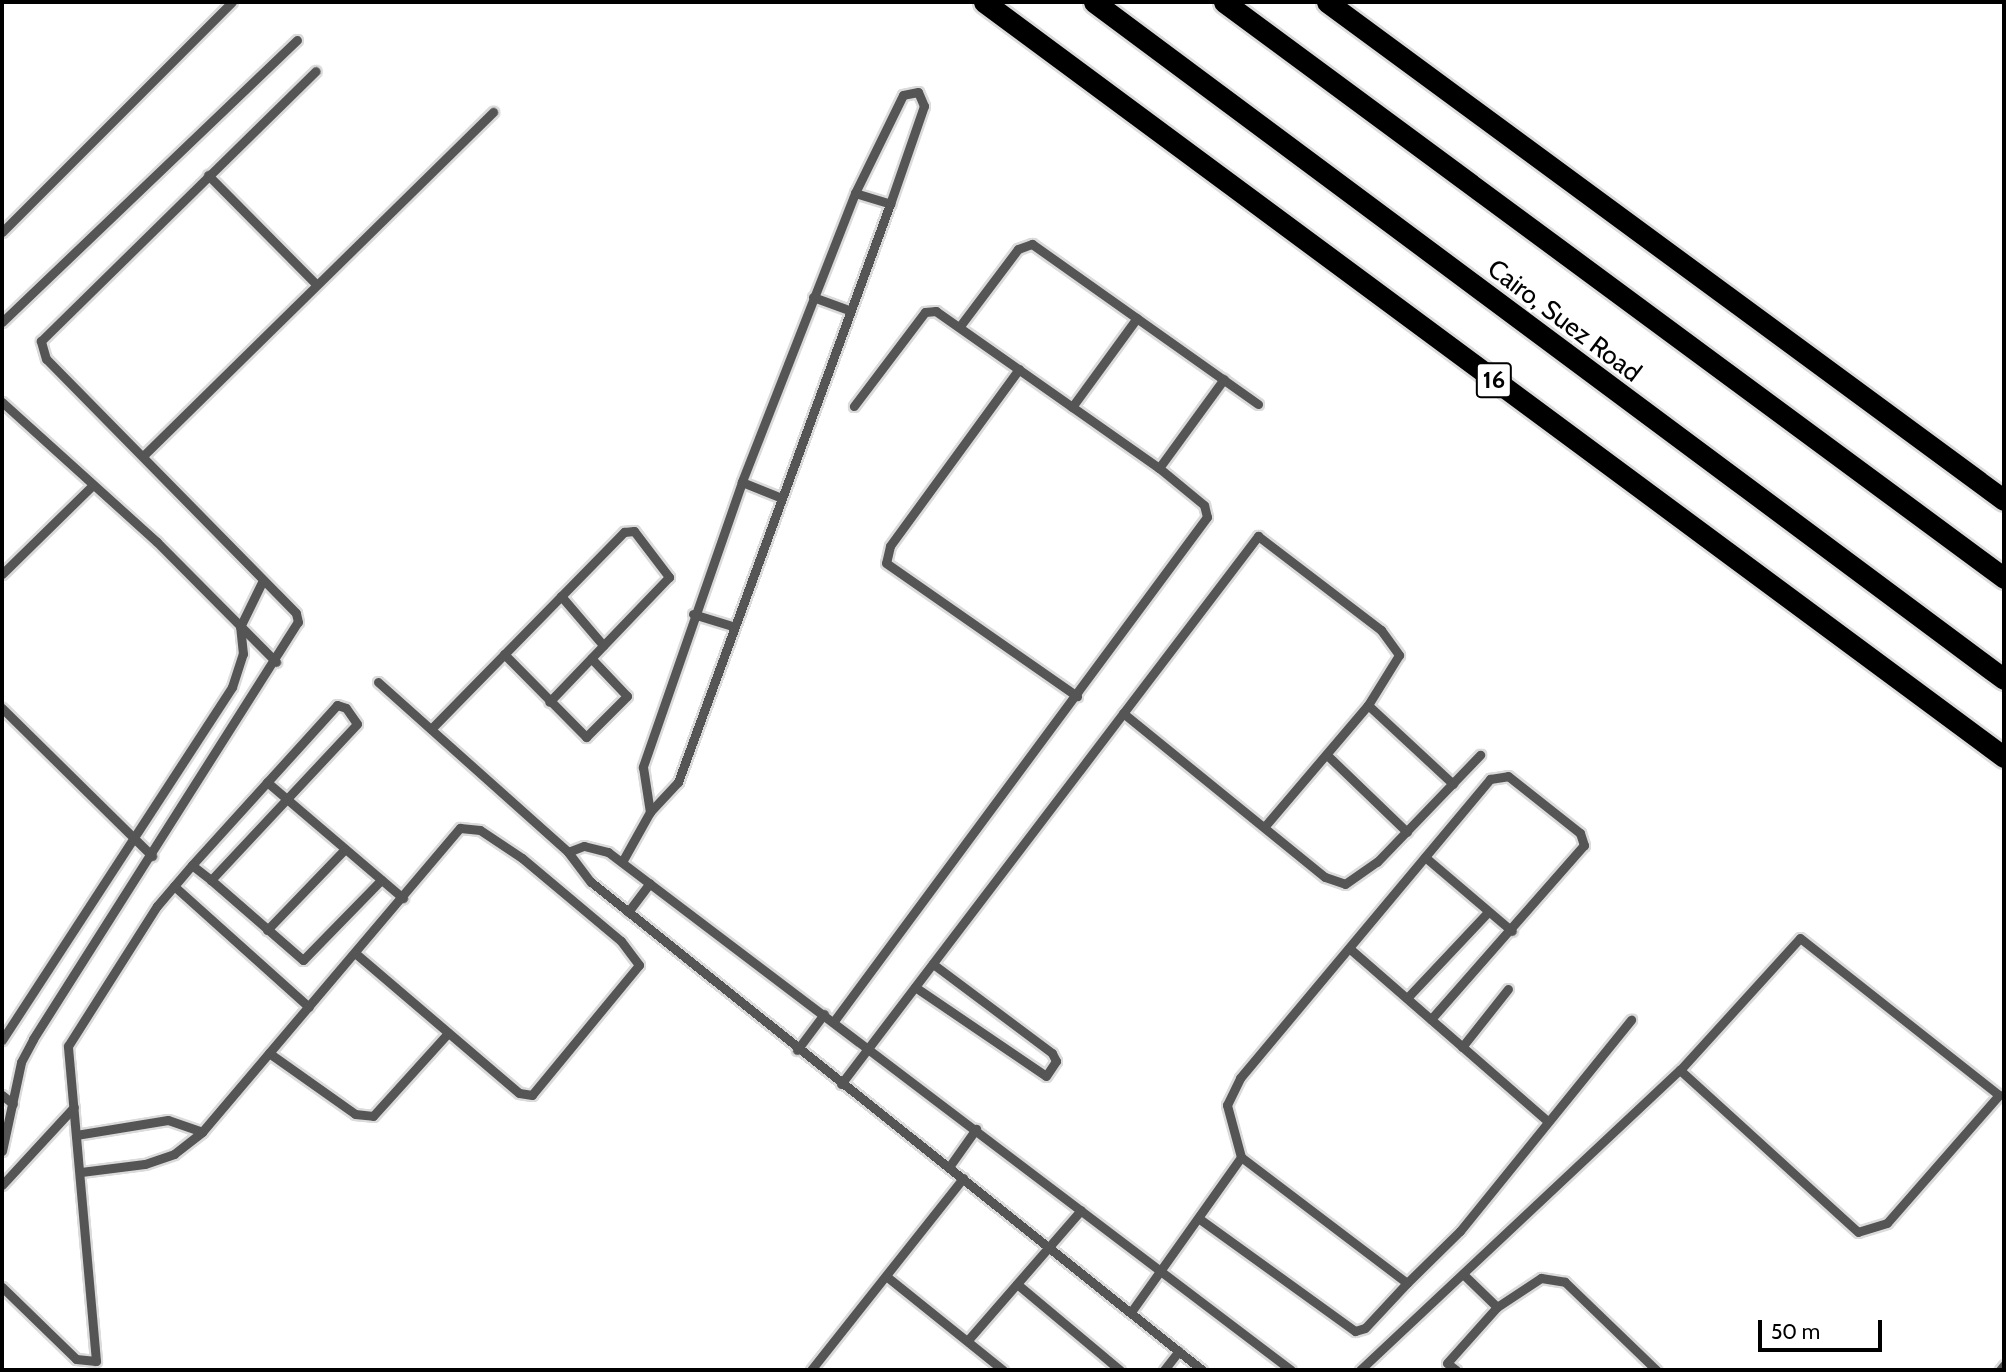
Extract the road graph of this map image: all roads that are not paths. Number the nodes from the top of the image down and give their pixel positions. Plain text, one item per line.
1 (232, 2) edge
2 (984, 2) edge
3 (1094, 2) edge
4 (1224, 2) edge
5 (1327, 2) edge
6 (297, 40) dead end
7 (316, 72) dead end
8 (493, 112) dead end
9 (208, 175) junction
10 (855, 192) junction
11 (890, 204) junction
12 (2, 232) edge
13 (316, 284) junction
14 (813, 297) junction
15 (849, 310) junction
16 (1137, 318) junction
17 (2, 322) edge
18 (960, 326) junction
19 (1019, 369) junction
20 (1224, 379) junction
21 (2, 402) edge
22 (1258, 404) dead end
23 (854, 406) dead end
24 (1072, 407) junction
25 (143, 456) junction
26 (1159, 468) junction
27 (742, 482) junction
28 (93, 485) junction
29 (779, 497) junction
30 (2004, 500) edge
31 (2, 574) edge
32 (2004, 578) edge
33 (263, 580) junction
34 (561, 596) junction
35 (693, 614) junction
36 (732, 626) junction
37 (240, 627) junction
38 (603, 645) junction
39 (504, 654) junction
40 (591, 658) junction
41 (276, 662) junction
42 (2004, 678) edge
43 (379, 682) dead end
44 (1077, 696) junction
45 (549, 702) junction
46 (1368, 705) junction
47 (2, 708) edge
48 (1123, 713) junction
49 (431, 729) junction
50 (1327, 755) junction
51 (1480, 755) dead end
52 (2004, 757) edge
53 (267, 782) junction
54 (1453, 784) junction
55 (285, 798) junction
56 (650, 811) junction
57 (1265, 826) junction
58 (1407, 832) junction
59 (134, 839) junction
60 (345, 849) junction
61 (568, 852) junction
62 (152, 856) junction
63 (1425, 857) junction
64 (622, 862) junction
65 (192, 865) junction
66 (211, 880) junction
67 (382, 880) junction
68 (650, 883) junction
69 (174, 886) junction
70 (403, 898) junction
71 (628, 912) junction
72 (1487, 913) junction
73 (267, 930) junction
74 (1512, 931) junction
75 (1349, 948) junction
76 (355, 953) junction
77 (933, 964) junction
78 (915, 987) junction
79 (1508, 989) dead end
80 (1407, 999) junction
81 (309, 1007) junction
82 (824, 1014) junction
83 (1431, 1019) junction
84 (1630, 1020) dead end
85 (834, 1021) junction
86 (448, 1033) junction
87 (2, 1040) edge
88 (1462, 1047) junction
89 (869, 1048) junction
90 (797, 1050) junction
91 (269, 1053) junction
92 (1680, 1070) junction
93 (841, 1084) junction
94 (2, 1095) edge
95 (13, 1104) junction
96 (74, 1107) junction
97 (1545, 1120) junction
98 (976, 1129) junction
99 (202, 1132) junction
100 (76, 1135) junction
101 (2, 1151) edge
102 (1241, 1157) junction
103 (949, 1167) junction
104 (81, 1172) junction
105 (963, 1178) junction
106 (2, 1185) edge
107 (1082, 1210) junction
108 (1201, 1220) junction
109 (1051, 1246) junction
110 (1162, 1271) junction
111 (1464, 1275) junction
112 (886, 1276) junction
113 (1407, 1283) junction
114 (1017, 1284) junction
115 (2, 1287) edge
116 (1497, 1307) junction
117 (1131, 1312) junction
118 (968, 1340) junction
119 (1179, 1351) junction
120 (2004, 1365) edge
121 (1443, 1367) edge
122 (811, 1370) edge
123 (1003, 1370) edge
124 (1120, 1370) edge
125 (1164, 1370) edge
126 (1202, 1370) edge
127 (1291, 1370) edge
128 (1360, 1370) edge
129 (1457, 1370) edge
130 (1656, 1370) edge
131 (2000, 1370) edge

1 - 12 lane
2 - 52 highway, 16
3 - 42 highway, Cairo, Suez Road / 16
4 - 32 highway, Cairo, Suez Road
5 - 30 highway
6 - 17 lane
7 - 9 lane
8 - 13 lane
9 - 13 lane
9 - 25 lane
10 - 11 lane
10 - 11 lane
10 - 14 lane
11 - 15 lane
13 - 25 lane
14 - 15 lane
14 - 27 lane
15 - 29 lane
16 - 18 lane
16 - 20 lane
16 - 24 lane
18 - 19 lane
18 - 23 lane
19 - 24 lane
19 - 44 lane
20 - 22 lane
20 - 26 lane
21 - 28 lane
24 - 26 lane
25 - 33 lane
26 - 44 lane
27 - 29 lane
27 - 35 lane
28 - 31 lane
28 - 37 lane
29 - 36 lane
33 - 37 lane
33 - 41 lane
34 - 38 lane
34 - 38 lane
34 - 39 lane
35 - 36 lane
35 - 56 lane
36 - 56 lane
37 - 41 lane
37 - 59 lane
38 - 40 lane
39 - 45 lane
39 - 49 lane
40 - 45 lane
40 - 45 lane
41 - 62 lane
43 - 49 lane
44 - 85 lane
46 - 48 lane
46 - 50 lane
46 - 54 lane
47 - 59 lane
48 - 57 lane
48 - 77 lane
49 - 61 lane
50 - 57 lane
50 - 58 lane
51 - 54 lane
53 - 55 lane
53 - 55 lane
53 - 65 lane
54 - 58 lane
55 - 60 lane
55 - 66 lane
56 - 64 lane
57 - 58 lane
59 - 62 lane
59 - 87 lane
60 - 67 lane
60 - 73 lane
61 - 64 lane
61 - 71 lane
62 - 95 lane
63 - 72 lane
63 - 74 lane
63 - 75 lane
64 - 68 lane
65 - 66 lane
65 - 69 lane
66 - 73 lane
67 - 70 lane
67 - 73 lane
68 - 71 lane
68 - 82 lane
69 - 81 lane
69 - 96 lane
70 - 76 lane
70 - 86 lane
71 - 90 lane
72 - 74 lane
72 - 80 lane
74 - 83 lane
75 - 80 lane
75 - 102 lane
76 - 81 lane
76 - 86 lane
77 - 78 lane
77 - 78 lane
78 - 89 lane
79 - 88 lane
80 - 83 lane
81 - 91 lane
82 - 85 lane
82 - 90 lane
83 - 88 lane
84 - 97 lane
85 - 89 lane
86 - 91 lane
88 - 97 lane
89 - 93 lane
89 - 98 lane
90 - 93 lane
91 - 99 lane
92 - 92 lane
92 - 111 lane
93 - 103 lane
94 - 95 lane
95 - 101 lane
96 - 100 lane
96 - 106 lane
97 - 113 lane
98 - 103 lane
98 - 107 lane
99 - 100 lane
99 - 104 lane
100 - 104 lane
102 - 108 lane
102 - 113 lane
103 - 105 lane
104 - 115 lane
105 - 109 lane
105 - 112 lane
107 - 109 lane
107 - 110 lane
108 - 110 lane
108 - 113 lane
109 - 114 lane
109 - 117 lane
110 - 117 lane
110 - 127 lane
111 - 116 lane
111 - 128 lane
112 - 118 lane
112 - 122 lane
114 - 118 lane
114 - 124 lane
116 - 121 lane
116 - 130 lane
117 - 119 lane
118 - 123 lane
119 - 125 lane
119 - 126 lane
120 - 131 lane
121 - 129 lane

